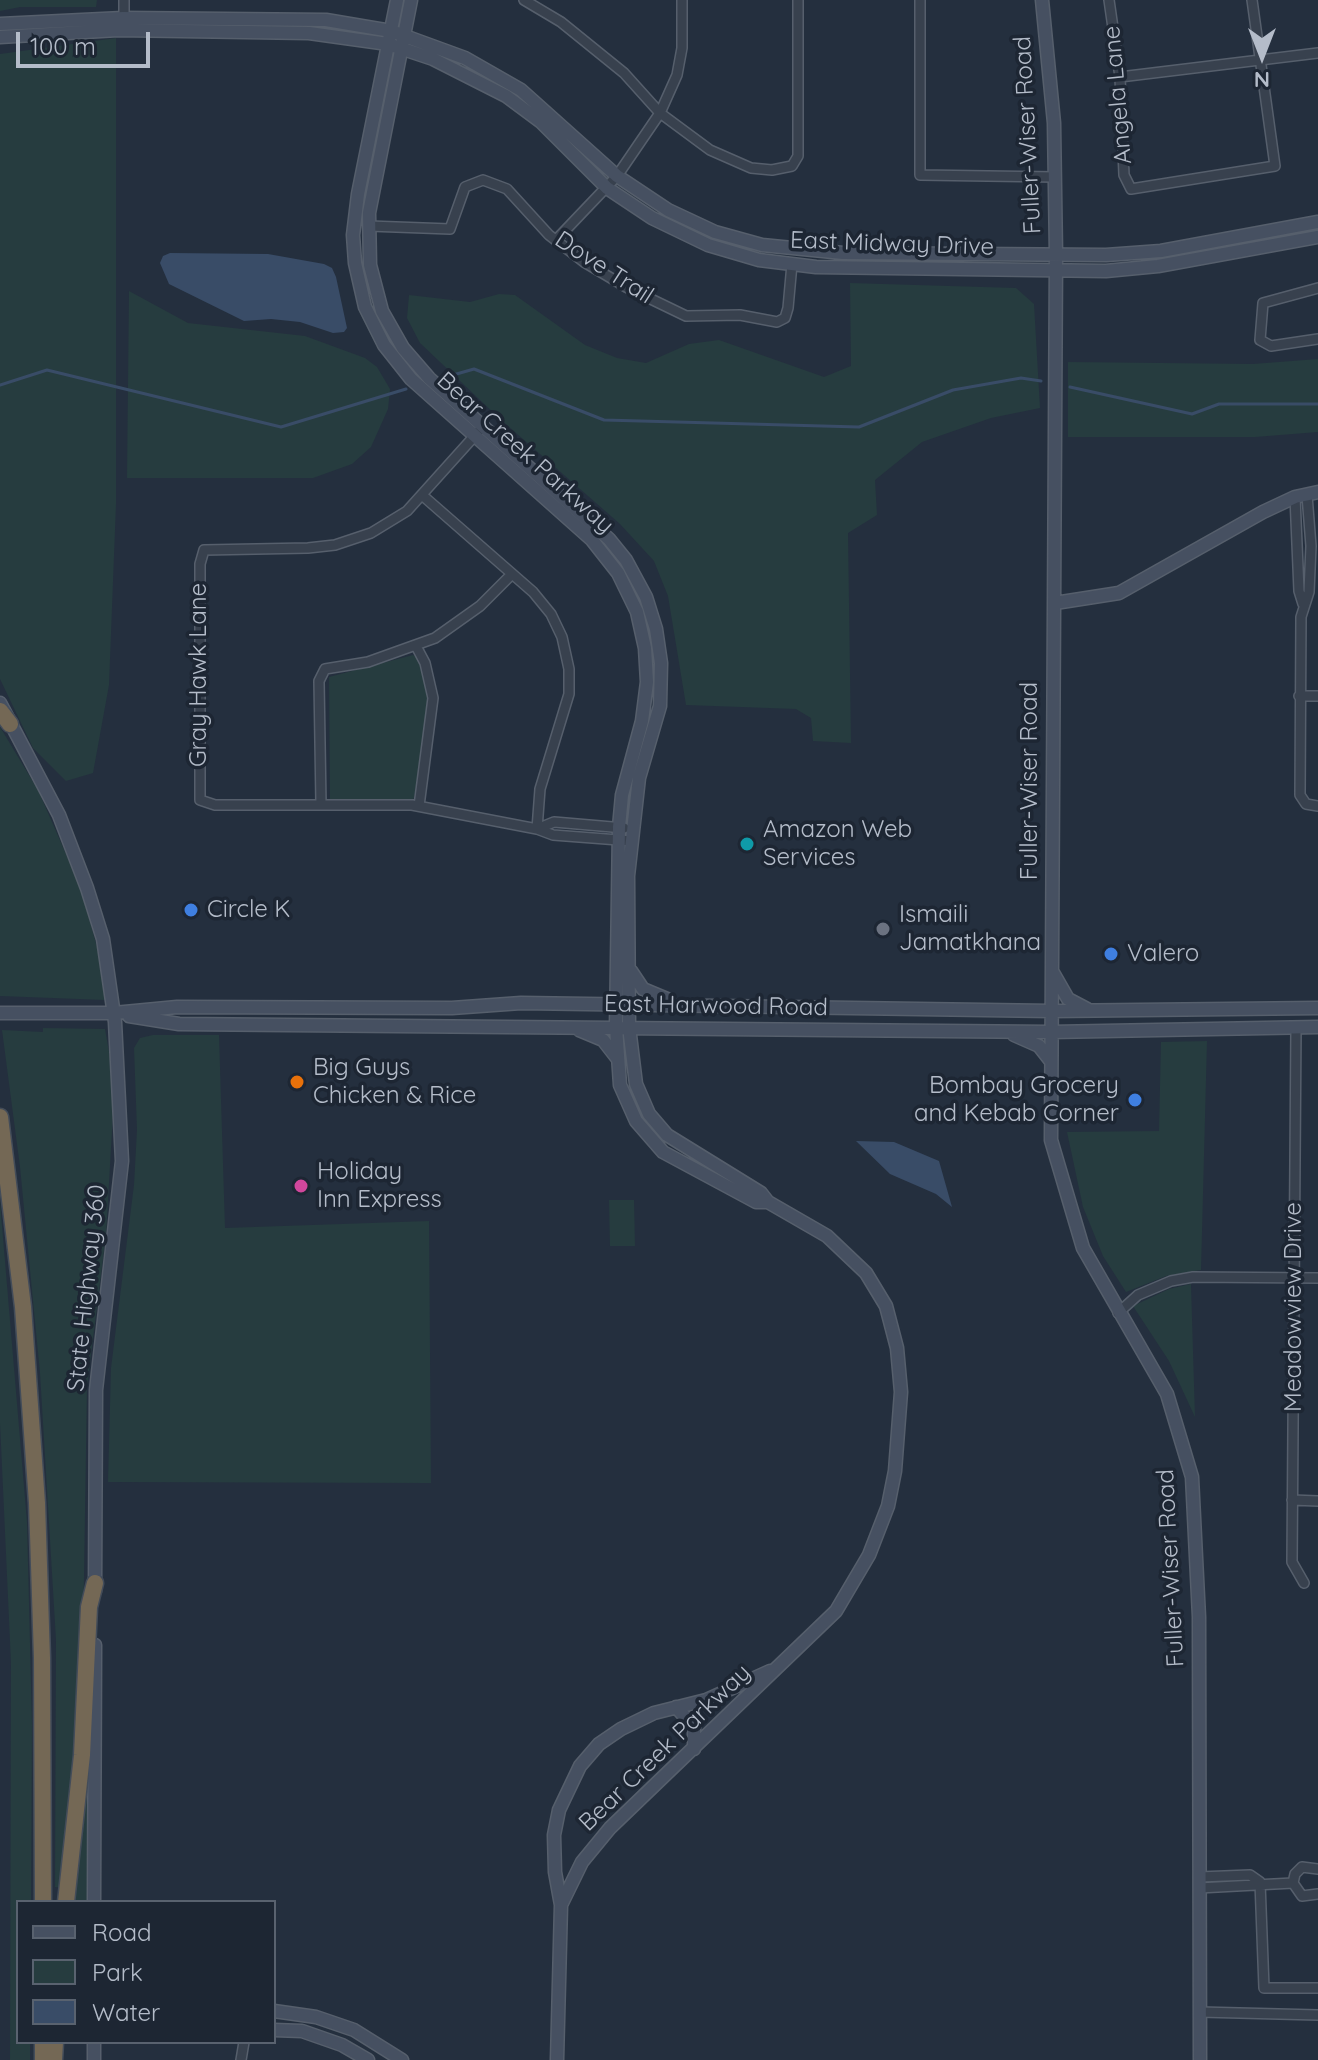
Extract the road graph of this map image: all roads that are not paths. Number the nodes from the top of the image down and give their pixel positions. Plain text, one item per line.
1 (124, 0) edge
2 (397, 0) edge
3 (411, 0) edge
4 (524, 0) edge
5 (682, 0) edge
6 (798, 0) edge
7 (920, 0) edge
8 (1042, 0) edge
9 (1109, 0) edge
10 (1252, 0) edge
11 (0, 24) edge
12 (124, 24) junction
13 (0, 37) edge
14 (396, 39) junction
15 (1318, 53) edge
16 (1258, 61) junction
17 (1120, 77) junction
18 (660, 113) junction
19 (617, 176) junction
20 (1055, 177) junction
21 (607, 188) junction
22 (1318, 222) edge
23 (369, 226) junction
24 (1318, 237) edge
25 (556, 240) junction
26 (1056, 255) junction
27 (792, 264) junction
28 (1055, 270) junction
29 (1318, 288) edge
30 (1318, 339) edge
31 (484, 425) junction
32 (475, 436) junction
33 (422, 495) junction
34 (1306, 495) edge
35 (1314, 536) edge
36 (1298, 539) junction
37 (512, 574) junction
38 (1055, 603) junction
39 (1303, 604) junction
40 (1318, 604) edge
41 (416, 646) junction
42 (1299, 696) junction
43 (1318, 696) edge
44 (0, 703) edge
45 (5, 717) edge
46 (321, 804) junction
47 (419, 806) junction
48 (1318, 806) edge
49 (537, 829) junction
50 (626, 834) junction
51 (628, 962) junction
52 (1051, 970) junction
53 (622, 1004) junction
54 (706, 1005) junction
55 (354, 1008) junction
56 (1318, 1008) edge
57 (909, 1010) junction
58 (1051, 1011) junction
59 (1090, 1011) junction
60 (0, 1013) edge
61 (114, 1013) junction
62 (355, 1025) junction
63 (568, 1026) junction
64 (622, 1027) junction
65 (1296, 1027) junction
66 (1318, 1027) edge
67 (908, 1030) junction
68 (1003, 1032) junction
69 (1051, 1032) junction
70 (617, 1058) junction
71 (1051, 1061) junction
72 (0, 1117) edge
73 (768, 1202) junction
74 (1294, 1278) junction
75 (1318, 1278) edge
76 (1118, 1313) junction
77 (1292, 1500) junction
78 (1318, 1501) edge
79 (95, 1583) junction
80 (1304, 1583) dead end
81 (780, 1666) junction
82 (676, 1707) junction
83 (694, 1749) junction
84 (1318, 1869) edge
85 (1199, 1882) junction
86 (1260, 1882) junction
87 (1293, 1883) junction
88 (1318, 1894) edge
89 (43, 1900) edge
90 (66, 1900) edge
91 (94, 1900) edge
92 (561, 1905) junction
93 (1318, 1988) edge
94 (276, 2011) edge
95 (1200, 2012) junction
96 (1318, 2015) edge
97 (276, 2030) edge
98 (368, 2060) edge
99 (402, 2060) edge
100 (557, 2060) edge
101 (1200, 2060) edge

1 - 12 street
2 - 14 street, Bear Creek Parkway
3 - 14 street, Bear Creek Parkway
4 - 18 street
5 - 18 street
6 - 18 street
7 - 20 street
8 - 20 street, Fuller-Wiser Road
9 - 17 street, Angela Lane
10 - 16 street
11 - 12 street, East Midway Drive
12 - 13 street, East Midway Drive
12 - 14 street, East Midway Drive
14 - 19 street, East Midway Drive
14 - 21 street, East Midway Drive
14 - 23 street, Bear Creek Parkway
14 - 32 street, Bear Creek Parkway
15 - 16 street
16 - 17 street
16 - 17 street, Angela Lane
18 - 19 street
19 - 21 street
19 - 26 street, East Midway Drive
20 - 26 street, Fuller-Wiser Road
21 - 25 street
21 - 27 street, East Midway Drive
22 - 26 street, East Midway Drive
23 - 25 street, Dove Trail
23 - 31 street, Bear Creek Parkway
24 - 28 street, East Midway Drive
25 - 27 street, Dove Trail
26 - 28 street, Fuller-Wiser Road
27 - 28 street, East Midway Drive
28 - 38 street, Fuller-Wiser Road
29 - 30 street
31 - 32 street
31 - 50 street, Bear Creek Parkway
32 - 33 street
32 - 50 street, Bear Creek Parkway
33 - 37 street
33 - 46 street, Gray Hawk Lane
34 - 35 street
34 - 36 street
34 - 38 street
35 - 36 street
35 - 39 street
36 - 39 street
37 - 41 street
37 - 49 street
38 - 52 street, Fuller-Wiser Road
39 - 40 street
39 - 42 street
41 - 46 street
41 - 47 street
42 - 43 street
42 - 48 street
44 - 45 street, State Highway 360
45 - 61 street, State Highway 360
46 - 47 street
47 - 49 street
49 - 50 street
50 - 51 street, Bear Creek Parkway
50 - 53 street, Bear Creek Parkway
51 - 53 street, Bear Creek Parkway
51 - 54 street
52 - 58 street, Fuller-Wiser Road
52 - 59 street
53 - 54 street, East Harwood Road
53 - 55 street, East Harwood Road
53 - 64 street, Bear Creek Parkway
54 - 57 street, East Harwood Road
55 - 61 street, East Harwood Road
55 - 62 street
56 - 59 street, East Harwood Road
57 - 58 street, East Harwood Road
57 - 67 street
58 - 59 street, East Harwood Road
58 - 69 street, Fuller-Wiser Road
60 - 61 street, East Harwood Road
61 - 62 street, East Harwood Road
61 - 79 street, State Highway 360
62 - 63 street, East Harwood Road
63 - 64 street, East Harwood Road
63 - 70 street
64 - 67 street, East Harwood Road
64 - 70 street, Bear Creek Parkway
64 - 73 street, Bear Creek Parkway
65 - 66 street, East Harwood Road
65 - 69 street, East Harwood Road
65 - 74 street, Meadowview Drive
67 - 68 street, East Harwood Road
68 - 69 street, East Harwood Road
68 - 71 street
69 - 71 street, Fuller-Wiser Road
70 - 73 street, Bear Creek Parkway
71 - 76 street, Fuller-Wiser Road
72 - 89 highway
73 - 81 street, Bear Creek Parkway
74 - 75 street
74 - 76 street
74 - 77 street, Meadowview Drive
76 - 85 street, Fuller-Wiser Road
77 - 78 street
77 - 80 street, Meadowview Drive
79 - 90 highway
79 - 91 street, State Highway 360
81 - 82 street, Bear Creek Parkway
81 - 83 street, Bear Creek Parkway
82 - 83 street
82 - 92 street, Bear Creek Parkway
83 - 92 street, Bear Creek Parkway
84 - 87 street
85 - 86 street
85 - 95 street, Fuller-Wiser Road
86 - 87 street
86 - 93 street
87 - 88 street
92 - 100 street, Bear Creek Parkway
94 - 99 street
95 - 96 street
95 - 101 street, Fuller-Wiser Road
97 - 98 street

